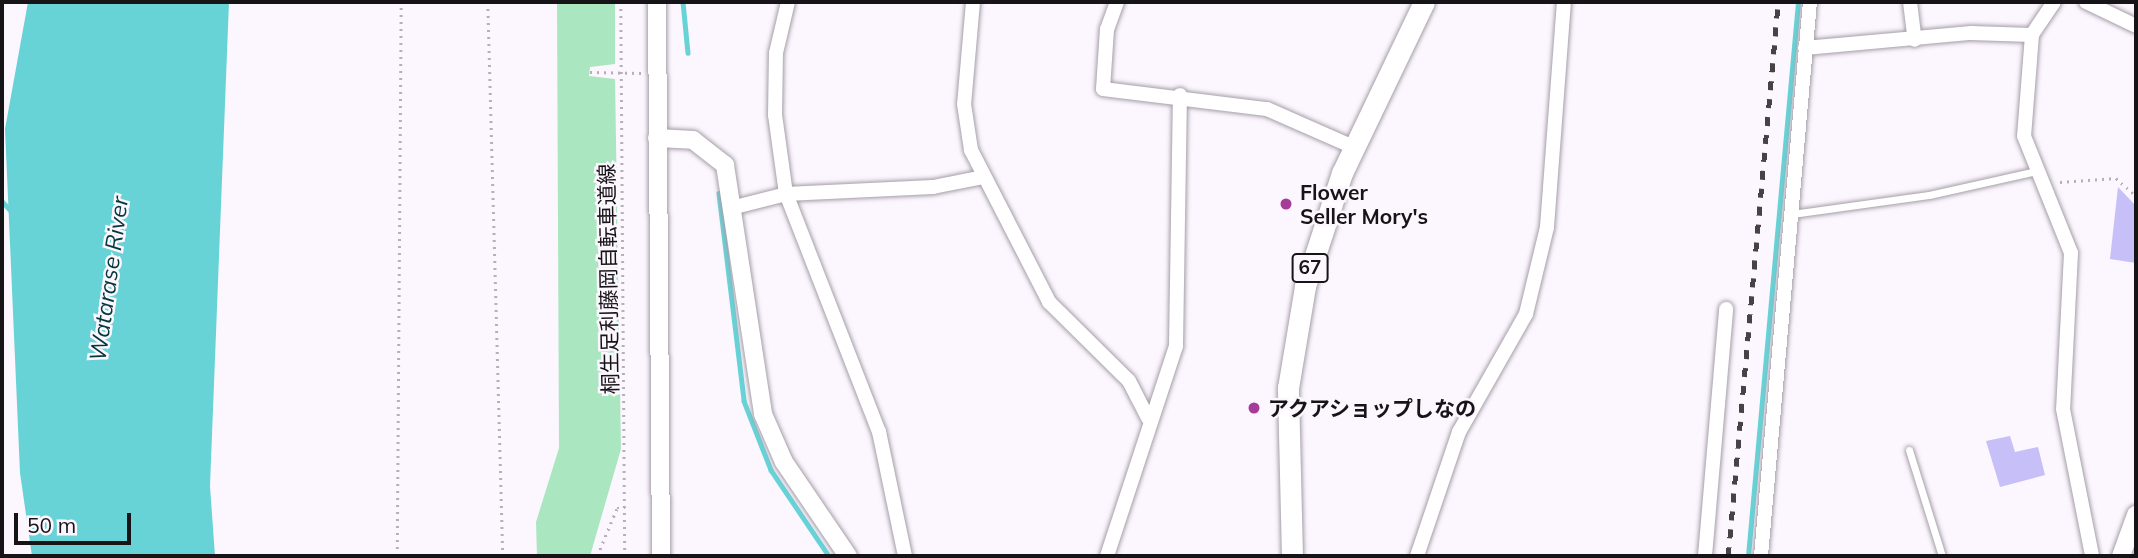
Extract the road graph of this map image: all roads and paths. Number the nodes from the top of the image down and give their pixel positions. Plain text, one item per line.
1 (401, 2) edge
2 (488, 2) edge
3 (621, 2) edge
4 (657, 2) edge
5 (788, 2) edge
6 (973, 2) edge
7 (1117, 2) edge
8 (1424, 2) edge
9 (1564, 2) edge
10 (1811, 2) edge
11 (1910, 2) edge
12 (2054, 2) edge
13 (2086, 2) edge
14 (2136, 26) edge
15 (2032, 36) junction
16 (1914, 40) junction
17 (1805, 48) junction
18 (590, 72) dead end
19 (621, 73) junction
20 (644, 73) dead end
21 (1180, 95) junction
22 (657, 138) junction
23 (1353, 147) junction
24 (984, 177) junction
25 (2040, 178) junction
26 (786, 194) junction
27 (2136, 196) edge
28 (735, 207) junction
29 (1792, 214) junction
30 (1726, 309) dead end
31 (1148, 418) junction
32 (1909, 450) dead end
33 (625, 508) junction
34 (2136, 515) edge
35 (397, 556) edge
36 (503, 556) edge
37 (597, 556) edge
38 (625, 556) edge
39 (661, 556) edge
40 (848, 556) edge
41 (905, 556) edge
42 (1107, 556) edge
43 (1292, 556) edge
44 (1417, 556) edge
45 (1705, 556) edge
46 (1761, 556) edge
47 (1942, 556) edge
48 (2092, 556) edge
49 (2121, 556) edge

1 - 35 path
2 - 36 path
3 - 19 path, 桐生足利藤岡自転車道線
4 - 22 street
5 - 26 street
6 - 24 street
7 - 21 street
8 - 23 main road, 67
9 - 44 street
10 - 17 street
11 - 16 street
12 - 15 street
13 - 14 street
15 - 16 street
15 - 25 street
16 - 17 street
17 - 29 street
18 - 19 path
19 - 20 path
19 - 33 path, 桐生足利藤岡自転車道線
21 - 23 street
21 - 31 street
22 - 28 street
22 - 39 street
23 - 43 main road, 67
24 - 26 street
24 - 31 street
25 - 27 path
25 - 29 lane
25 - 48 street
26 - 28 street
26 - 41 street
28 - 40 street
29 - 46 street
30 - 45 street
31 - 42 street
32 - 47 lane
33 - 37 path
33 - 38 path, 桐生足利藤岡自転車道線
34 - 49 street

